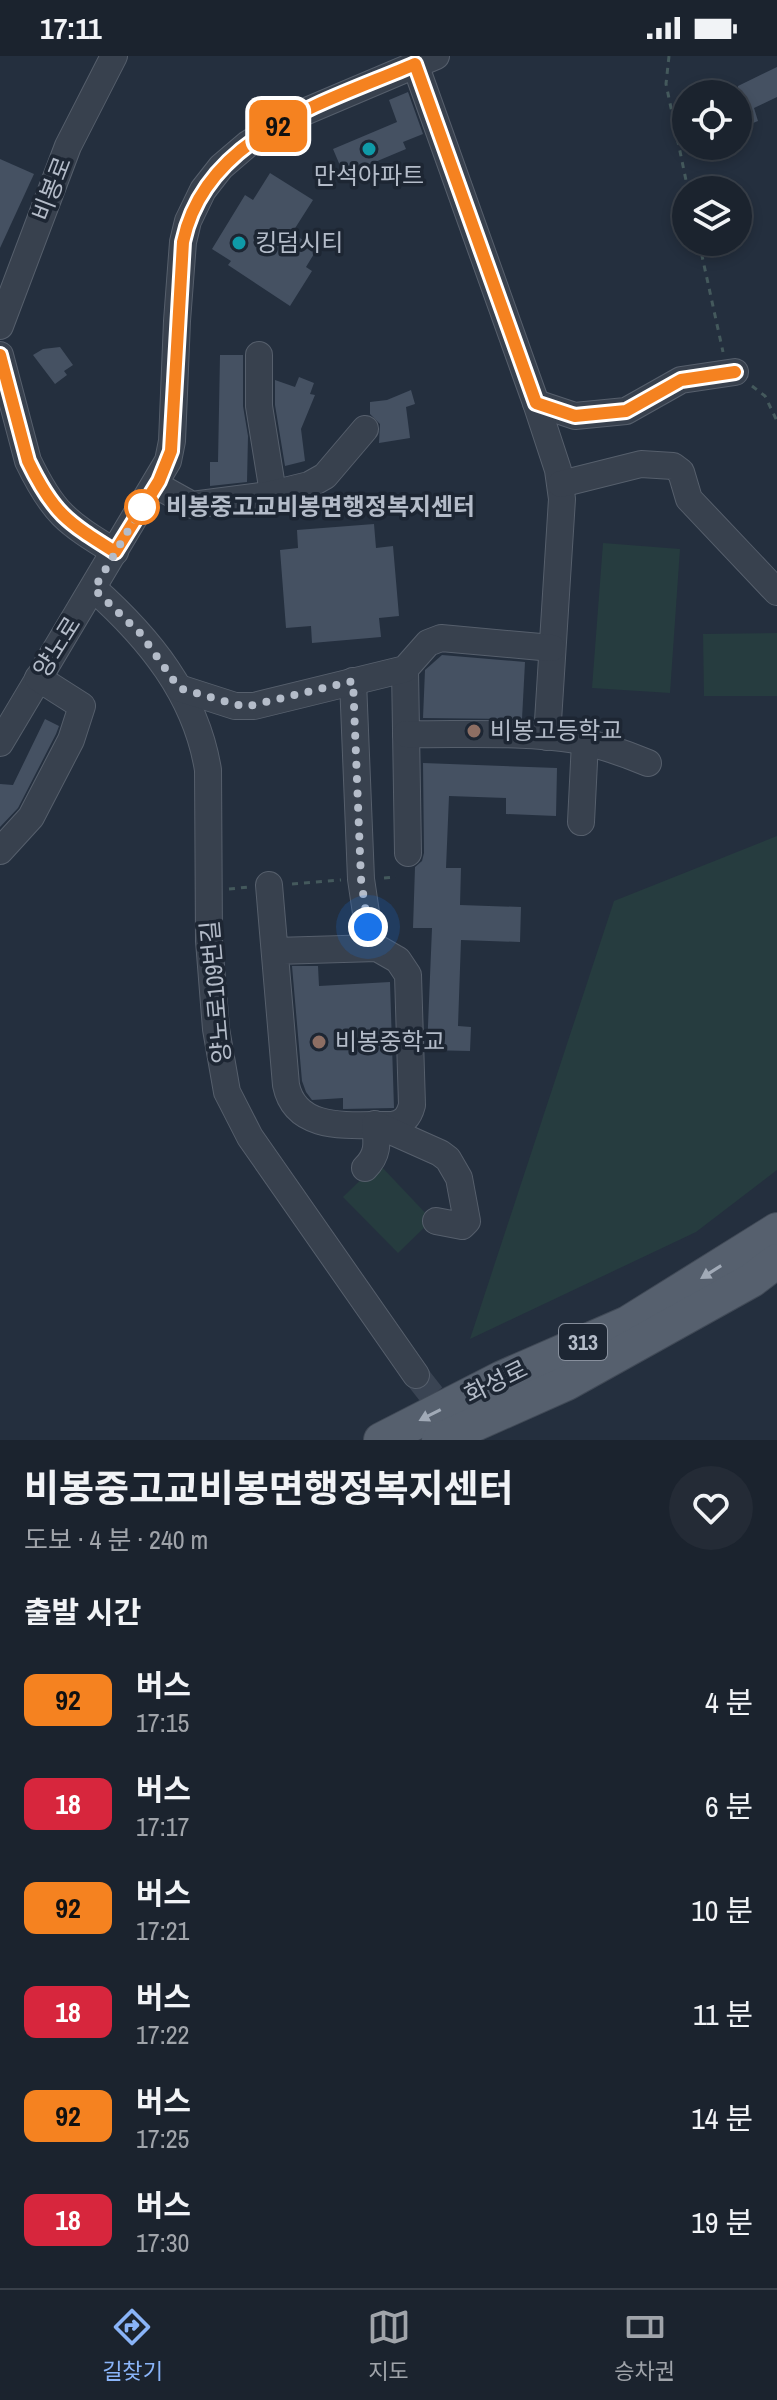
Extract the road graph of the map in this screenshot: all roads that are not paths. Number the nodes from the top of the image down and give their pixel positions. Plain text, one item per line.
1 (114, 56) edge
2 (426, 60) edge
3 (0, 326) edge
4 (0, 355) edge
5 (259, 355) dead end
6 (735, 372) road end
7 (536, 403) junction
8 (9, 422) edge
9 (365, 429) dead end
10 (561, 484) junction
11 (156, 485) junction
12 (273, 493) junction
13 (115, 552) junction
14 (94, 589) junction
15 (777, 592) edge
16 (552, 648) junction
17 (405, 669) junction
18 (38, 678) junction
19 (353, 681) junction
20 (179, 688) junction
21 (406, 734) junction
22 (547, 737) junction
23 (585, 742) junction
24 (0, 743) edge
25 (648, 763) dead end
26 (581, 822) dead end
27 (0, 851) edge
28 (408, 853) dead end
29 (269, 885) road end
30 (371, 947) junction
31 (275, 951) junction
32 (375, 1124) junction
33 (365, 1168) dead end
34 (436, 1221) dead end
35 (777, 1230) edge
36 (777, 1261) edge
37 (416, 1375) tunnel mouth
38 (567, 1383) junction
39 (381, 1440) edge
40 (439, 1440) edge
41 (473, 1440) edge

1 - 3 street, 비봉로
2 - 7 street, 양노로
2 - 11 street, 양노로
4 - 8 street
5 - 12 street
6 - 7 street
7 - 10 street, 양노로
8 - 13 street
9 - 12 street
10 - 15 street
10 - 16 street
11 - 12 street
11 - 13 street, 양노로
13 - 14 street, 양노로
14 - 18 street, 양노로
14 - 20 street, 양노로109번길
16 - 17 street
16 - 22 street
17 - 19 street
17 - 21 street
18 - 24 street, 양노로
18 - 27 street
19 - 20 street
19 - 30 street
20 - 37 street, 양노로109번길
21 - 22 street
21 - 28 street
22 - 23 street
23 - 25 street
23 - 26 street
29 - 31 street
30 - 31 street
30 - 32 street
31 - 32 street
32 - 33 street
32 - 34 street
35 -> 39 main road, 화성로 / 313
36 - 38 main road, 화성로 / 313
38 - 40 main road, 화성로 / 313
38 - 41 main road, 313

